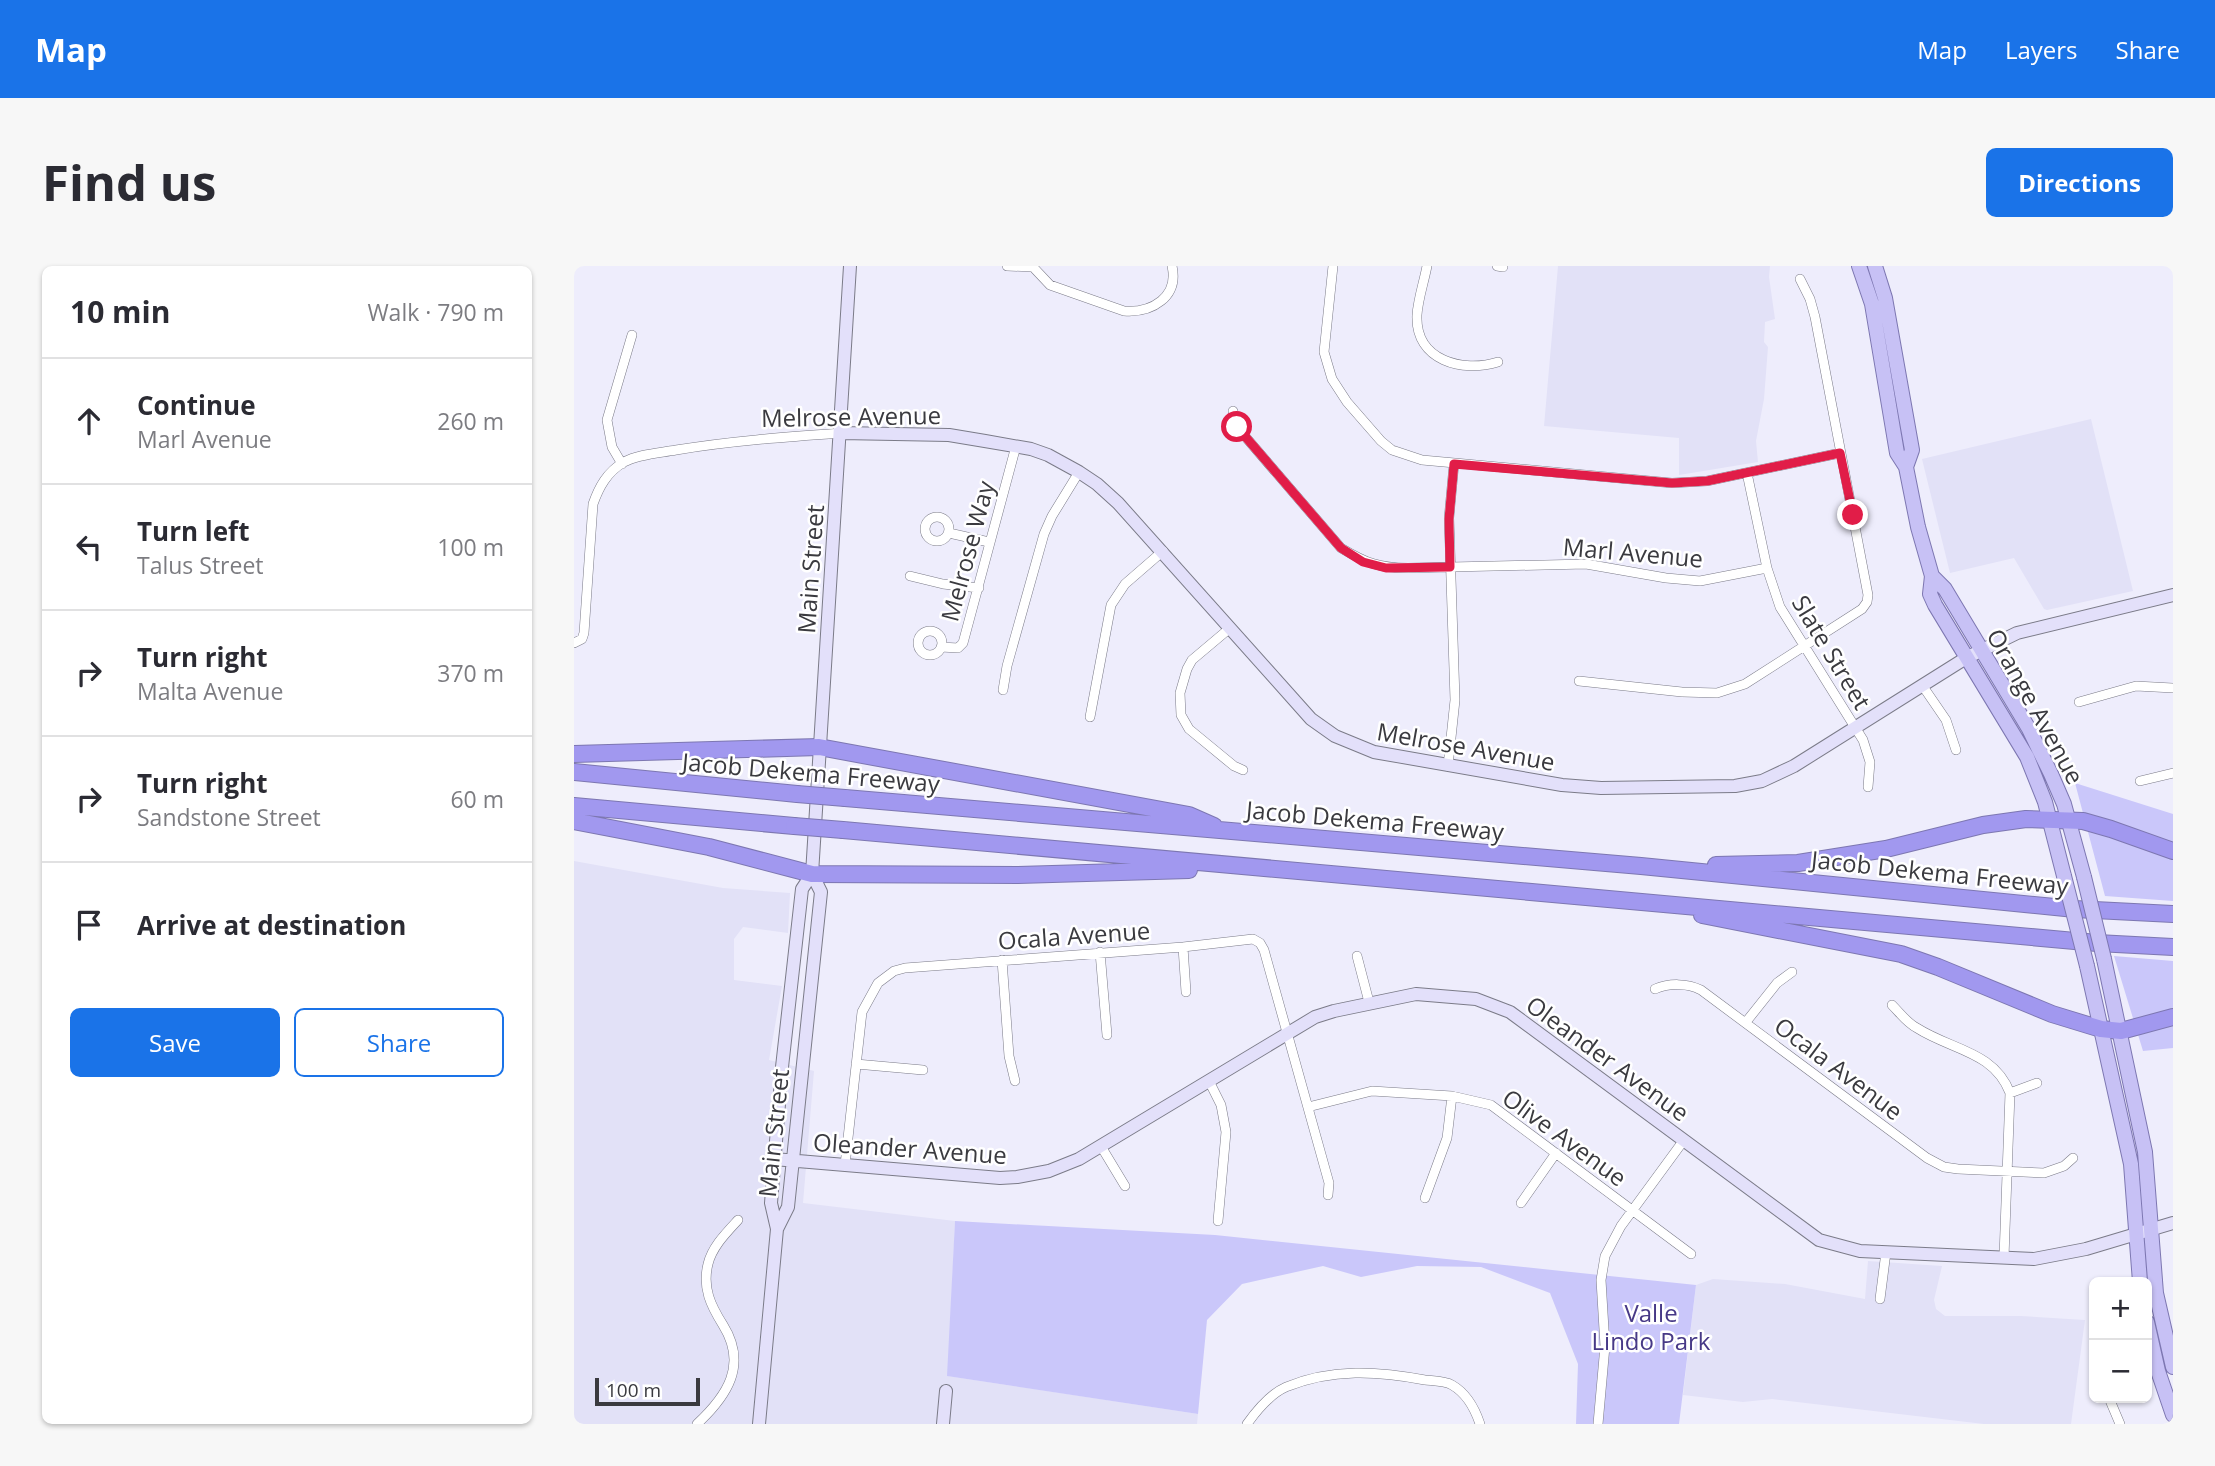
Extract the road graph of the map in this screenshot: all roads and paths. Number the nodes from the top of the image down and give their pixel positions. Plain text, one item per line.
1 (850, 266) edge
2 (1007, 266) edge
3 (1172, 266) edge
4 (1333, 266) edge
5 (1427, 266) edge
6 (1859, 266) edge
7 (1875, 266) edge
8 (1800, 279) dead end
9 (632, 335) dead end
10 (1498, 362) dead end
11 (1890, 367) junction
12 (1233, 411) dead end
13 (841, 433) junction
14 (1016, 446) junction
15 (1840, 453) junction
16 (622, 464) junction
17 (1454, 464) junction
18 (1079, 472) junction
19 (1746, 473) junction
20 (949, 533) dead end
21 (989, 542) junction
22 (1163, 551) junction
23 (1450, 567) junction
24 (1767, 568) junction
25 (910, 576) dead end
26 (979, 588) junction
27 (2173, 595) edge
28 (1230, 628) junction
29 (574, 643) edge
30 (1803, 646) junction
31 (942, 647) dead end
32 (1973, 654) junction
33 (1578, 681) dead end
34 (1922, 685) junction
35 (2173, 688) edge
36 (1003, 690) dead end
37 (2079, 702) dead end
38 (1090, 717) dead end
39 (1855, 728) junction
40 (819, 747) junction
41 (1956, 750) dead end
42 (574, 754) edge
43 (1448, 766) junction
44 (1243, 770) dead end
45 (574, 772) edge
46 (2173, 773) edge
47 (2140, 781) dead end
48 (1868, 787) dead end
49 (574, 806) edge
50 (2049, 819) junction
51 (2069, 820) junction
52 (574, 821) edge
53 (1226, 831) junction
54 (2173, 851) edge
55 (1641, 866) junction
56 (1260, 868) junction
57 (812, 874) junction
58 (1618, 898) junction
59 (2173, 914) edge
60 (1183, 947) junction
61 (2173, 947) edge
62 (1100, 952) junction
63 (1357, 956) dead end
64 (1002, 960) junction
65 (1792, 972) dead end
66 (1655, 989) dead end
67 (1186, 992) dead end
68 (1369, 1002) junction
69 (1892, 1005) dead end
70 (2173, 1017) edge
71 (1746, 1022) junction
72 (2101, 1029) junction
73 (2121, 1031) junction
74 (1107, 1035) dead end
75 (1286, 1036) junction
76 (856, 1064) junction
77 (782, 1067) junction
78 (801, 1070) junction
79 (923, 1070) dead end
80 (1015, 1081) dead end
81 (1210, 1083) junction
82 (2037, 1083) dead end
83 (2010, 1093) junction
84 (1452, 1096) junction
85 (1308, 1107) junction
86 (1684, 1140) junction
87 (1102, 1147) junction
88 (1556, 1153) junction
89 (2073, 1158) dead end
90 (775, 1159) junction
91 (792, 1160) junction
92 (845, 1165) junction
93 (2006, 1172) junction
94 (1125, 1186) dead end
95 (1328, 1195) dead end
96 (1425, 1198) dead end
97 (1521, 1203) dead end
98 (1632, 1210) junction
99 (738, 1220) dead end
100 (1218, 1221) dead end
101 (2173, 1223) edge
102 (777, 1229) junction
103 (2144, 1232) junction
104 (1886, 1252) junction
105 (1691, 1254) dead end
106 (2004, 1257) junction
107 (2140, 1277) edge
108 (1880, 1299) dead end
109 (2151, 1340) edge
110 (2173, 1367) edge
111 (946, 1391) dead end
112 (2111, 1403) edge
113 (2173, 1415) edge
114 (696, 1424) edge
115 (760, 1424) edge
116 (943, 1424) edge
117 (1247, 1424) edge
118 (1480, 1424) edge
119 (1598, 1424) edge
120 (2120, 1424) edge

1 - 13 street, Main Street
2 - 3 street
4 - 17 street
5 - 10 street
6 - 11 main road, Orange Avenue
7 - 11 main road, Orange Avenue
8 - 15 street
9 - 16 street
11 - 32 main road, Orange Avenue
12 - 23 street, Marl Avenue
13 - 14 street, Melrose Avenue
13 - 16 street, Melrose Avenue
13 - 40 street, Main Street
14 - 18 street, Melrose Avenue
14 - 21 street, Melrose Way
15 - 19 street
15 - 30 street
16 - 29 street
17 - 19 street
17 - 23 street
18 - 22 street, Melrose Avenue
18 - 36 street
19 - 24 street, Slate Street
20 - 21 street
21 - 26 street, Melrose Way
22 - 28 street, Melrose Avenue
22 - 38 street
23 - 24 street, Marl Avenue
23 - 43 street
24 - 30 street, Slate Street
25 - 26 street
26 - 31 street, Melrose Way
27 - 32 street, Melrose Avenue
28 - 43 street, Melrose Avenue
28 - 44 street
30 - 33 street
30 - 39 street, Slate Street
32 - 34 street, Melrose Avenue
32 - 50 main road, Orange Avenue
32 - 51 main road, Orange Avenue
34 - 39 street, Melrose Avenue
34 - 41 street
35 - 37 street
39 - 43 street, Melrose Avenue
39 - 48 street, Slate Street
40 - 42 highway
40 - 53 highway
40 - 57 street, Main Street
45 - 53 highway, Jacob Dekema Freeway, bridge
46 - 47 street
49 - 56 highway, bridge
50 - 51 highway
50 - 55 highway
50 - 72 main road, Orange Avenue, bridge
51 - 54 highway
51 - 73 main road, Orange Avenue, bridge
52 - 57 highway
53 - 55 highway, Jacob Dekema Freeway
55 - 59 highway, Jacob Dekema Freeway
56 - 57 highway
56 - 58 highway
57 - 77 street, Main Street
57 - 78 street, Main Street
58 - 61 highway
58 - 72 highway
60 - 62 street, Ocala Avenue
60 - 67 street
60 - 75 street, Ocala Avenue
62 - 64 street, Ocala Avenue
62 - 74 street
63 - 68 street
64 - 76 street, Ocala Avenue
64 - 80 street
65 - 71 street
66 - 71 street, Ocala Avenue
68 - 75 street, Oleander Avenue
68 - 86 street, Oleander Avenue
69 - 83 street
70 - 73 highway
71 - 93 street, Ocala Avenue
72 - 73 highway
72 - 103 main road, Orange Avenue
73 - 103 main road, Orange Avenue
75 - 81 street, Oleander Avenue
75 - 85 street
76 - 79 street
76 - 92 street
77 - 78 street
77 - 90 street, Main Street
78 - 91 street, Main Street
81 - 87 street, Oleander Avenue
81 - 100 street
82 - 83 street
83 - 93 street
84 - 85 street, Olive Avenue
84 - 88 street, Olive Avenue
84 - 96 street
85 - 95 street
86 - 98 street
86 - 104 street, Oleander Avenue
87 - 92 street, Oleander Avenue
87 - 94 street
88 - 97 street
88 - 98 street, Olive Avenue
89 - 93 street, Ocala Avenue
90 - 91 street, Oleander Avenue
90 - 102 street, Main Street
91 - 92 street, Oleander Avenue
91 - 102 street, Main Street
93 - 106 street
98 - 105 street, Olive Avenue
98 - 119 street
99 - 114 street
101 - 103 street, Oleander Avenue
102 - 115 street, Main Street
103 - 106 street, Oleander Avenue
103 - 107 main road
103 - 110 main road
104 - 106 street, Oleander Avenue
104 - 108 street
109 - 113 main road
111 - 116 street
112 - 120 street
117 - 118 street

